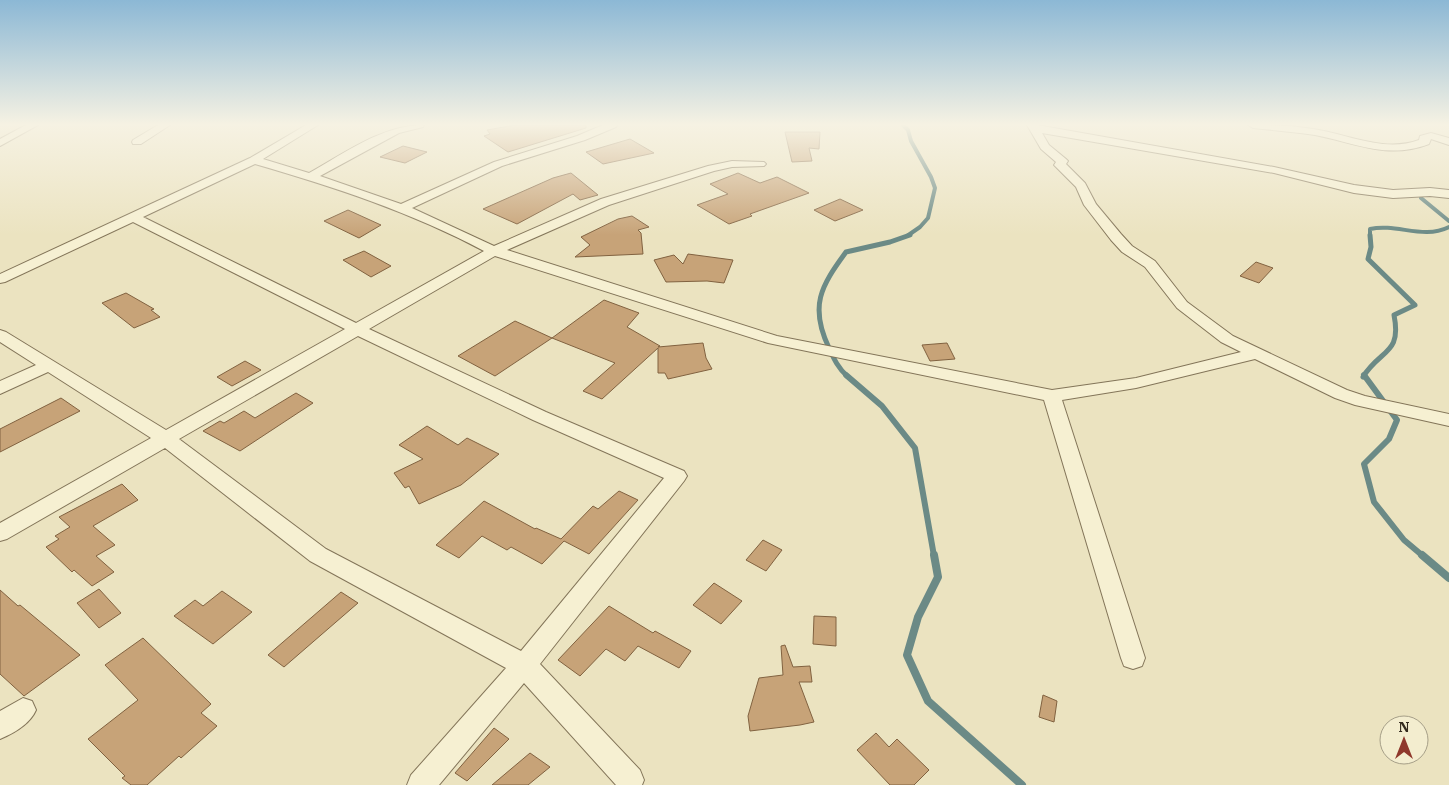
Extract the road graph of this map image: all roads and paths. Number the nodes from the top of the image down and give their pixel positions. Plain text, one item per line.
1 (231, 162) edge
2 (251, 162) edge
3 (259, 162) edge
4 (338, 162) edge
5 (506, 162) edge
6 (1062, 162) edge
7 (1228, 162) edge
8 (760, 164) dead end
9 (310, 177) junction
10 (1449, 194) edge
11 (402, 208) junction
12 (135, 218) junction
13 (494, 251) junction
14 (0, 267) edge
15 (0, 279) edge
16 (355, 329) junction
17 (0, 335) edge
18 (1255, 354) junction
19 (49, 365) junction
20 (0, 388) edge
21 (1052, 396) junction
22 (1449, 420) edge
23 (165, 438) junction
24 (0, 533) edge
25 (1133, 658) dead end
26 (524, 665) junction
27 (23, 710) dead end
28 (0, 726) edge
29 (630, 780) dead end
30 (421, 785) edge

1 - 14 street
2 - 12 street
3 - 9 street
4 - 9 street
5 - 11 street
6 - 18 street
7 - 10 street
8 - 13 street
9 - 11 street
11 - 13 street
12 - 15 street
12 - 16 street
13 - 16 street
13 - 21 street
16 - 23 street
16 - 26 street
17 - 19 street
18 - 21 street
18 - 22 street
19 - 20 street
19 - 23 street
21 - 25 street
23 - 24 street
23 - 26 street
26 - 29 street
26 - 30 street
27 - 28 street

